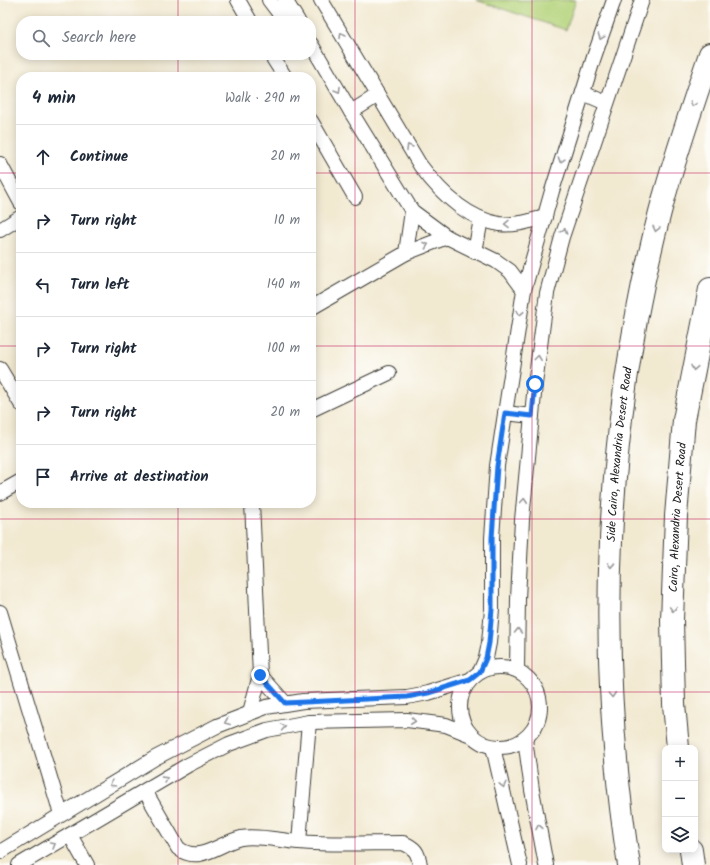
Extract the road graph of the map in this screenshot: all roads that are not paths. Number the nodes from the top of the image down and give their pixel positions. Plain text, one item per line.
1 (238, 0) edge
2 (269, 0) edge
3 (285, 0) edge
4 (321, 0) edge
5 (614, 0) edge
6 (642, 0) edge
7 (247, 16) edge
8 (281, 16) edge
9 (295, 16) edge
10 (316, 52) edge
11 (710, 54) edge
12 (274, 60) edge
13 (281, 72) edge
14 (583, 93) junction
15 (378, 96) junction
16 (606, 103) junction
17 (351, 112) junction
18 (316, 130) edge
19 (0, 164) edge
20 (16, 194) edge
21 (355, 197) dead end
22 (412, 211) junction
23 (545, 217) junction
24 (481, 219) junction
25 (16, 220) edge
26 (0, 230) edge
27 (446, 237) junction
28 (406, 252) junction
29 (475, 252) junction
30 (710, 289) edge
31 (524, 290) junction
32 (316, 305) edge
33 (0, 369) edge
34 (389, 374) dead end
35 (16, 396) edge
36 (316, 408) edge
37 (505, 413) junction
38 (532, 416) junction
39 (16, 484) edge
40 (0, 494) edge
41 (252, 508) edge
42 (0, 612) edge
43 (517, 670) junction
44 (260, 675) junction
45 (475, 676) junction
46 (388, 697) junction
47 (285, 703) junction
48 (250, 712) junction
49 (390, 721) junction
50 (309, 722) junction
51 (471, 735) junction
52 (525, 739) junction
53 (678, 745) edge
54 (494, 747) junction
55 (145, 791) junction
56 (61, 814) junction
57 (70, 835) junction
58 (299, 842) junction
59 (0, 852) edge
60 (691, 853) edge
61 (216, 859) edge
62 (184, 860) edge
63 (19, 865) edge
64 (87, 865) edge
65 (420, 865) edge
66 (520, 865) edge
67 (546, 865) edge
68 (629, 865) edge
69 (693, 865) edge

1 - 7 street
2 - 8 street
3 - 9 street
15 -> 4 street
5 -> 14 street
6 - 16 street
10 -> 17 street
11 -> 68 main road, Side Cairo, Alexandria Desert Road
12 - 13 street
14 - 16 street
14 -> 23 street
15 - 17 street
24 -> 15 street
38 -> 16 street
17 - 22 street
18 - 21 street
19 - 20 street
22 - 27 street
22 - 28 street
23 -> 24 street
23 - 31 street
24 - 29 street
25 - 26 street
28 -> 27 street
27 - 29 street
28 - 32 street
29 - 31 street
30 -> 53 main road, Cairo, Alexandria Desert Road
31 -> 37 street
33 - 35 street
34 - 36 street
37 - 38 street
37 - 45 street
43 -> 38 street
39 - 40 street
41 - 44 street
42 - 56 street
43 - 45 street
43 - 52 street
44 - 47 street
44 - 48 street
45 - 46 street
45 - 51 street
46 - 47 street
46 - 49 street
47 - 48 street
48 -> 56 street
49 - 50 street
49 -> 51 street
55 -> 50 street
50 - 58 street
51 - 54 street
52 - 54 street
67 -> 52 street
54 -> 66 street
55 - 57 street
55 - 62 street
56 - 59 street
63 -> 57 street
57 - 64 street
58 - 61 street
58 - 65 street
60 - 69 main road
61 - 62 street

